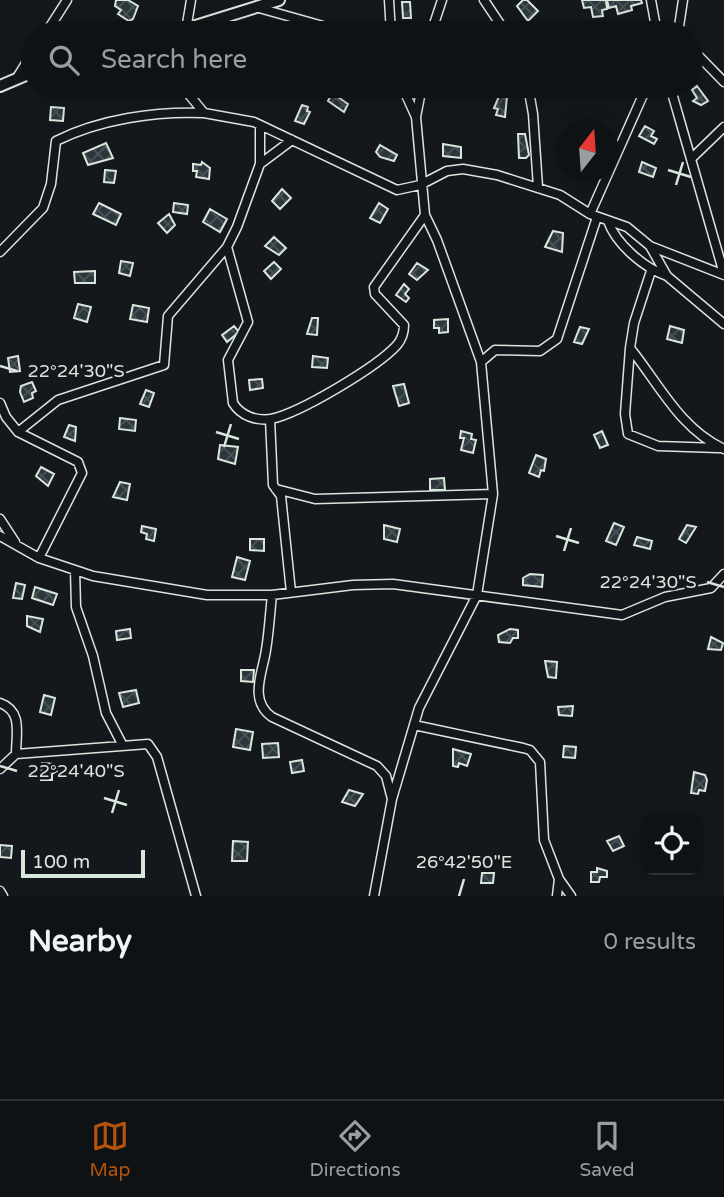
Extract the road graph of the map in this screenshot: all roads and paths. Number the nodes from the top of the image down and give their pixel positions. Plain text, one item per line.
1 (67, 0) edge
2 (191, 0) edge
3 (279, 0) edge
4 (389, 0) edge
5 (442, 0) edge
6 (484, 0) edge
7 (651, 0) edge
8 (683, 0) edge
9 (259, 8) junction
10 (54, 21) edge
11 (192, 21) edge
12 (220, 21) edge
13 (305, 21) edge
14 (390, 21) edge
15 (435, 21) edge
16 (498, 21) edge
17 (655, 21) edge
18 (680, 21) edge
19 (703, 60) edge
20 (21, 71) edge
21 (21, 75) edge
22 (18, 76) junction
23 (724, 82) edge
24 (0, 86) edge
25 (192, 98) edge
26 (407, 98) edge
27 (420, 98) edge
28 (529, 98) edge
29 (642, 98) edge
30 (674, 98) edge
31 (204, 113) junction
32 (416, 117) junction
33 (260, 125) junction
34 (724, 127) edge
35 (292, 140) junction
36 (693, 157) junction
37 (260, 164) junction
38 (420, 185) junction
39 (538, 187) junction
40 (425, 215) junction
41 (593, 216) junction
42 (608, 221) junction
43 (650, 246) junction
44 (227, 247) junction
45 (0, 252) edge
46 (652, 271) junction
47 (724, 274) edge
48 (667, 276) junction
49 (724, 324) edge
50 (630, 348) junction
51 (481, 362) junction
52 (0, 403) edge
53 (270, 419) junction
54 (18, 432) junction
55 (723, 448) edge
56 (276, 489) junction
57 (493, 494) junction
58 (0, 519) edge
59 (0, 536) edge
60 (15, 542) junction
61 (40, 558) junction
62 (75, 570) junction
63 (724, 574) edge
64 (291, 592) junction
65 (272, 594) junction
66 (477, 595) junction
67 (0, 703) edge
68 (414, 725) junction
69 (122, 744) junction
70 (16, 754) junction
71 (0, 769) edge
72 (393, 799) junction
73 (559, 878) junction
74 (0, 891) edge
75 (3, 896) edge
76 (195, 896) edge
77 (374, 896) edge
78 (557, 896) edge
79 (571, 896) edge

1 - 10 street
2 - 11 street
3 - 9 street
4 - 14 street
5 - 15 street
6 - 16 street
7 - 17 street
8 - 18 street
9 - 12 street
9 - 13 street
19 - 23 street
20 - 22 street
21 - 22 street
22 - 24 street
25 - 31 street
26 - 32 street
27 - 32 street
28 - 39 street
29 - 41 street
30 - 36 street
31 - 33 street
31 - 45 street
32 - 38 street
33 - 35 street
33 - 37 street
34 - 36 street
35 - 37 street
35 - 38 street
36 - 47 street
37 - 44 street
38 - 39 street
38 - 40 street
39 - 41 street
40 - 51 street
40 - 53 street
41 - 42 street
41 - 51 street
42 - 43 street
42 - 46 street
43 - 47 street
43 - 48 street
44 - 53 street
44 - 54 street
46 - 48 street
46 - 50 street
48 - 49 street
50 - 55 street
50 - 55 street
51 - 57 street
52 - 54 street
53 - 56 street
54 - 61 street
56 - 57 street
56 - 64 street
57 - 66 street
58 - 60 street
59 - 60 street
60 - 61 street
61 - 62 street
62 - 65 street
62 - 69 street
63 - 66 street
64 - 65 street
64 - 66 street
65 - 72 street
66 - 68 street
67 - 70 street
68 - 72 street
68 - 73 street
69 - 70 street
69 - 76 street
70 - 71 street
72 - 77 street
73 - 78 street
73 - 79 street
74 - 75 street

